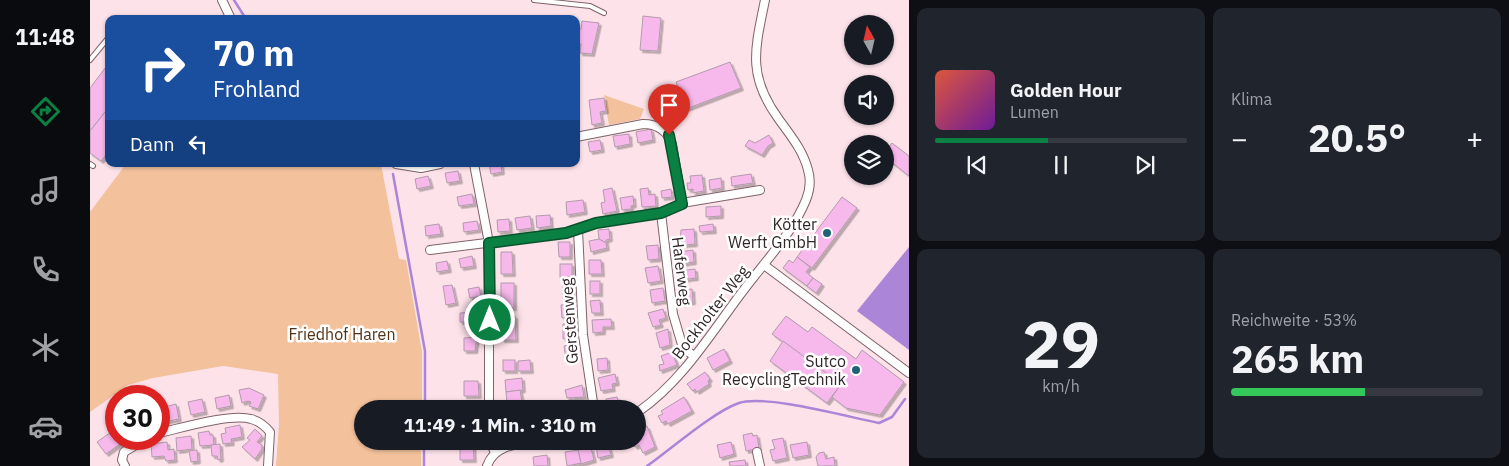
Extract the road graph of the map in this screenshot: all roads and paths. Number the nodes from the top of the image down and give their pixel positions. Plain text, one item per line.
1 (222, 0) edge
2 (534, 0) edge
3 (765, 0) edge
4 (604, 13) dead end
5 (229, 15) edge
6 (105, 42) edge
7 (90, 60) edge
8 (580, 136) edge
9 (475, 167) edge
10 (760, 190) dead end
11 (682, 204) junction
12 (661, 213) junction
13 (578, 230) junction
14 (489, 243) junction
15 (430, 250) dead end
16 (764, 265) junction
17 (694, 356) junction
18 (909, 373) edge
19 (489, 400) edge
20 (593, 400) edge
21 (646, 406) edge
22 (170, 431) edge
23 (127, 450) edge
24 (499, 450) edge
25 (495, 452) joint
26 (758, 452) dead end
27 (125, 466) edge
28 (268, 466) edge
29 (487, 466) edge
30 (760, 466) edge

1 - 5 street
2 - 4 lane
3 - 16 street, Bockholter Weg
6 - 7 lane
8 - 11 street
9 - 14 street
10 - 11 street
11 - 12 street
12 - 13 street
12 - 17 street, Haferweg
13 - 14 street
13 - 20 street, Gerstenweg
14 - 15 street
14 - 19 street
16 - 17 street, Bockholter Weg
16 - 18 street
17 - 21 street, Bockholter Weg
22 - 28 street
23 - 27 street
24 - 25 street
25 - 29 street
26 - 30 street

